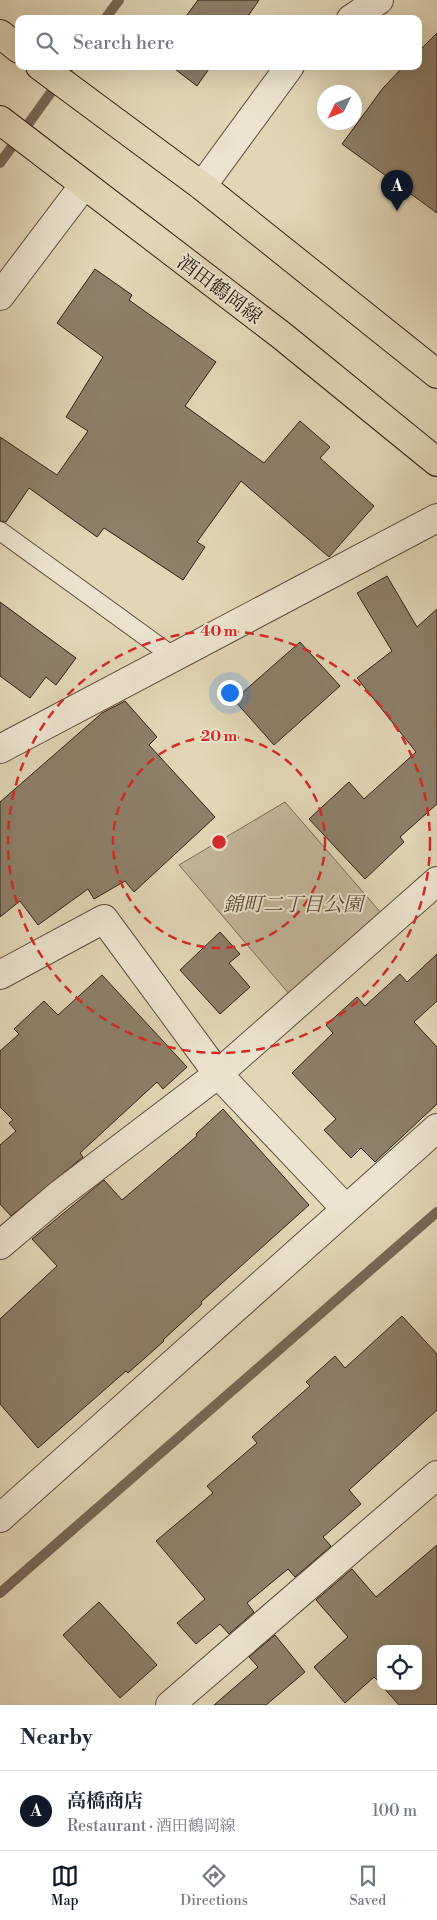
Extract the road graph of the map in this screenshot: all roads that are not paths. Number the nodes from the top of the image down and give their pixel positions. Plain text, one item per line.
1 (379, 0) edge
2 (357, 15) edge
3 (0, 34) edge
4 (15, 46) edge
5 (45, 70) edge
6 (287, 70) edge
7 (0, 120) edge
8 (84, 185) junction
9 (202, 186) junction
10 (0, 296) edge
11 (437, 374) edge
12 (437, 462) edge
13 (437, 518) edge
14 (0, 531) edge
15 (174, 657) junction
16 (0, 749) edge
17 (437, 881) edge
18 (0, 975) edge
19 (218, 1074) junction
20 (437, 1128) edge
21 (346, 1209) junction
22 (0, 1246) edge
23 (437, 1475) edge
24 (0, 1518) edge
25 (170, 1705) edge

1 - 2 street
3 - 4 main road
5 - 9 main road
6 - 9 street
7 - 8 main road, 酒田鶴岡線
8 - 10 street
8 - 12 main road, 酒田鶴岡線
9 - 11 main road
13 - 15 street
14 - 15 lane
15 - 16 street
17 - 19 street
18 - 19 street
19 - 21 street
19 - 22 street
20 - 21 street
21 - 24 street
23 - 25 street

